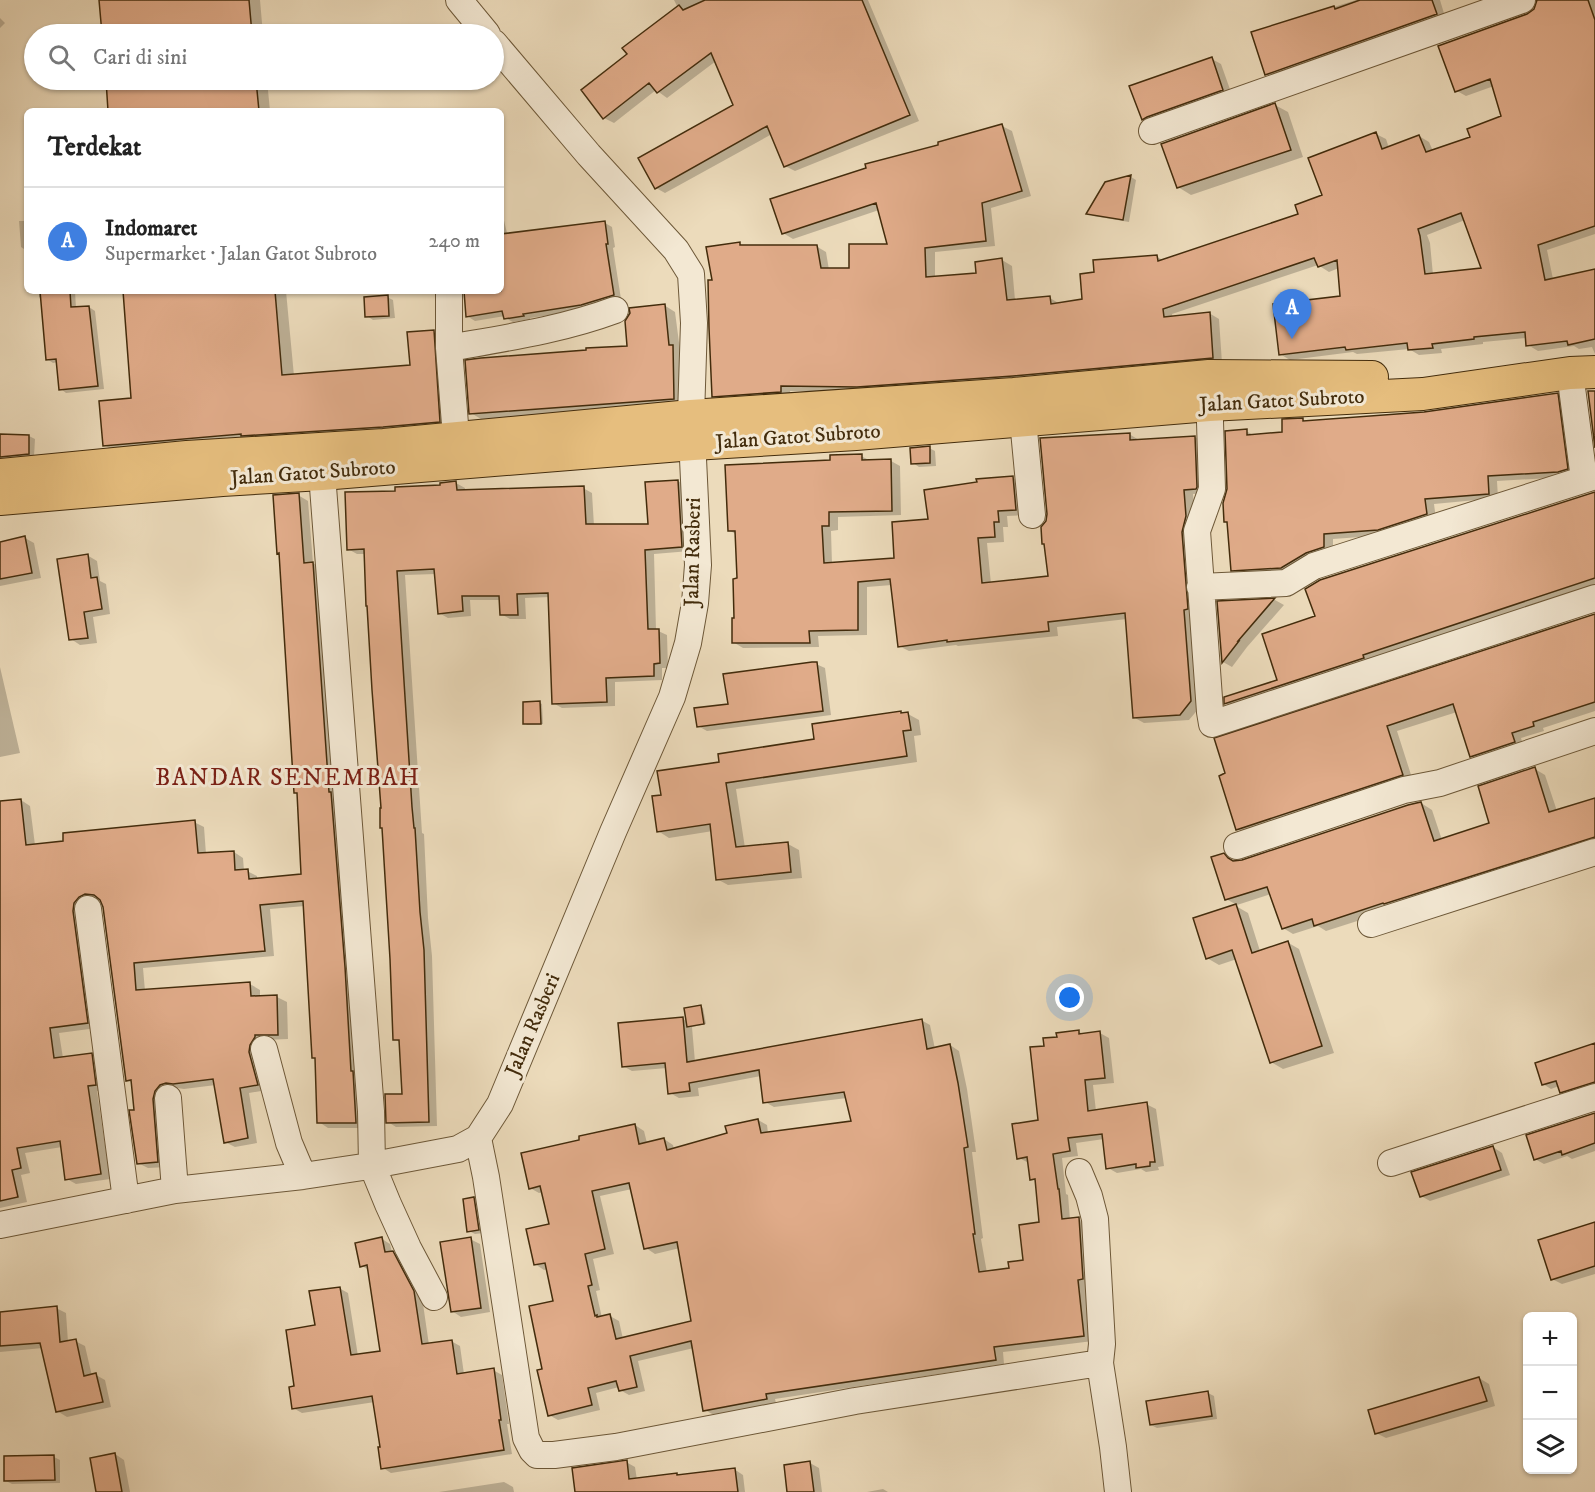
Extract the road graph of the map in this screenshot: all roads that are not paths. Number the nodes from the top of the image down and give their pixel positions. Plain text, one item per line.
1 (459, 0) edge
2 (1522, 0) edge
3 (479, 24) edge
4 (504, 55) edge
5 (1152, 131) dead end
6 (448, 294) edge
7 (615, 310) dead end
8 (449, 348) junction
9 (1587, 370) edge
10 (1209, 390) junction
11 (1023, 420) junction
12 (692, 430) junction
13 (456, 437) junction
14 (322, 474) junction
15 (0, 475) edge
16 (1589, 477) edge
17 (0, 500) edge
18 (1032, 515) dead end
19 (1200, 587) junction
20 (1595, 598) edge
21 (1595, 731) edge
22 (1237, 846) dead end
23 (1595, 852) edge
24 (88, 909) dead end
25 (1371, 924) dead end
26 (264, 1049) dead end
27 (1595, 1097) edge
28 (168, 1098) dead end
29 (478, 1138) junction
30 (1391, 1163) dead end
31 (372, 1165) junction
32 (1079, 1172) dead end
33 (303, 1176) junction
34 (175, 1190) junction
35 (126, 1200) junction
36 (0, 1225) edge
37 (434, 1297) dead end
38 (1100, 1364) junction
39 (1118, 1492) edge

1 - 3 street
2 - 5 street
4 - 12 street, Jalan Rasberi
6 - 8 street
7 - 8 street
8 - 13 street
9 - 10 main road, Jalan Gatot Subroto
9 - 16 street
10 - 11 main road, Jalan Gatot Subroto
10 - 12 main road
10 - 19 street
11 - 12 main road, Jalan Gatot Subroto
11 - 18 street
12 - 13 main road
12 - 14 main road, Jalan Gatot Subroto
12 - 29 street, Jalan Rasberi
13 - 15 main road
14 - 17 main road, Jalan Gatot Subroto
14 - 31 street
16 - 19 street
19 - 20 street
21 - 22 street
23 - 25 street
24 - 35 street
26 - 33 street
27 - 30 street
28 - 34 street
29 - 31 street
29 - 38 street
31 - 33 street
31 - 37 street
32 - 38 street
33 - 34 street
34 - 35 street
35 - 36 street
38 - 39 street

